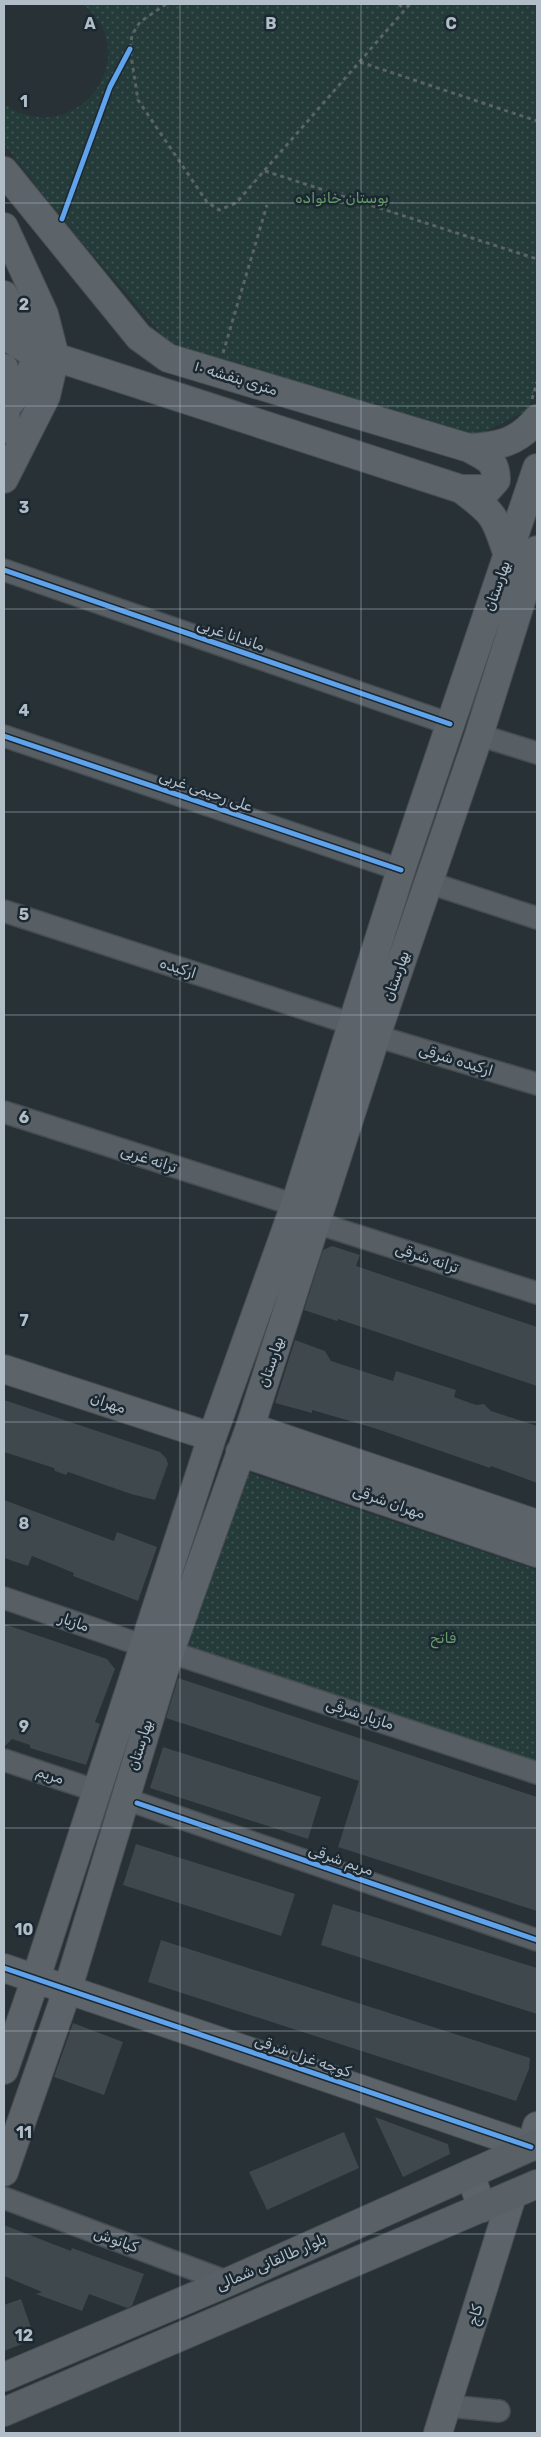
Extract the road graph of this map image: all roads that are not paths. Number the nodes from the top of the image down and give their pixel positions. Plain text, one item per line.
1 (4, 171) edge
2 (4, 227) edge
3 (4, 296) edge
4 (4, 335) edge
5 (46, 356) junction
6 (4, 368) edge
7 (534, 410) edge
8 (6, 417) edge
9 (469, 448) junction
10 (537, 468) edge
11 (4, 479) edge
12 (461, 489) junction
13 (537, 550) edge
14 (508, 556) junction
15 (4, 570) edge
16 (450, 724) junction
17 (479, 735) junction
18 (4, 736) edge
19 (537, 753) edge
20 (401, 870) junction
21 (428, 882) junction
22 (4, 911) edge
23 (537, 918) edge
24 (352, 1024) junction
25 (376, 1036) junction
26 (537, 1084) edge
27 (4, 1112) edge
28 (295, 1205) junction
29 (317, 1223) junction
30 (537, 1294) edge
31 (4, 1369) edge
32 (212, 1437) junction
33 (245, 1439) junction
34 (537, 1524) edge
35 (537, 1552) edge
36 (4, 1598) edge
37 (144, 1646) junction
38 (182, 1656) dead end
39 (4, 1760) edge
40 (537, 1774) edge
41 (97, 1790) junction
42 (137, 1804) dead end
43 (537, 1940) edge
44 (4, 1968) edge
45 (36, 1978) junction
46 (68, 1988) junction
47 (4, 2070) edge
48 (535, 2139) edge
49 (4, 2172) edge
50 (470, 2174) junction
51 (537, 2184) edge
52 (512, 2196) junction
53 (4, 2198) edge
54 (482, 2208) junction
55 (228, 2282) junction
56 (4, 2377) edge
57 (448, 2406) junction
58 (499, 2411) dead end
59 (4, 2412) edge
60 (438, 2433) edge

1 - 9 main road, ۱۰ متری بنفشه
2 - 5 main road
3 - 5 main road
4 - 5 main road
5 - 8 main road
5 - 11 main road
5 - 12 main road
6 - 8 main road
7 - 9 main road, ۱۰ متری بنفشه
9 - 12 main road
10 - 14 main road, بهارستان
12 - 14 main road
13 - 17 main road, بهارستان
14 - 16 main road, بهارستان
15 - 16 street, ماندانا غربی
16 - 20 main road, بهارستان
17 - 19 street
17 - 21 main road, بهارستان
18 - 20 street, علی رحیمی غربی
20 - 24 main road, بهارستان
21 - 23 street
21 - 25 main road, بهارستان
22 - 24 street, ارکیده
24 - 28 main road, بهارستان
25 - 26 street, ارکیده شرقی
25 - 29 main road, بهارستان
27 - 28 street, ترانه غربی
28 - 32 main road, بهارستان
29 - 30 street, ترانه شرقی
29 - 33 main road, بهارستان
31 - 32 main road, مهران
32 - 37 main road, بهارستان
33 - 34 main road, مهران شرقی
33 - 35 main road, مهران شرقی
33 - 46 main road, بهارستان
36 - 37 street, مازیار
37 - 41 main road, بهارستان
38 - 40 street, مازیار شرقی
39 - 41 street, مریم
41 - 45 main road, بهارستان
42 - 43 street, مریم شرقی
44 - 45 main road, کوچه غزل شرقی
45 - 46 main road, کوچه غزل شرقی
45 - 47 main road, بهارستان
46 - 48 main road, کوچه غزل شرقی
46 - 49 main road, بهارستان
48 - 50 main road, بلوار طالقانی شمالی
50 - 54 main road
50 - 55 main road, بلوار طالقانی شمالی
51 - 52 main road
52 - 54 main road
52 - 57 main road, کاج
53 - 55 street, کیانوش
54 - 59 main road
55 - 56 main road, بلوار طالقانی شمالی
57 - 58 street
57 - 60 main road, کاج

